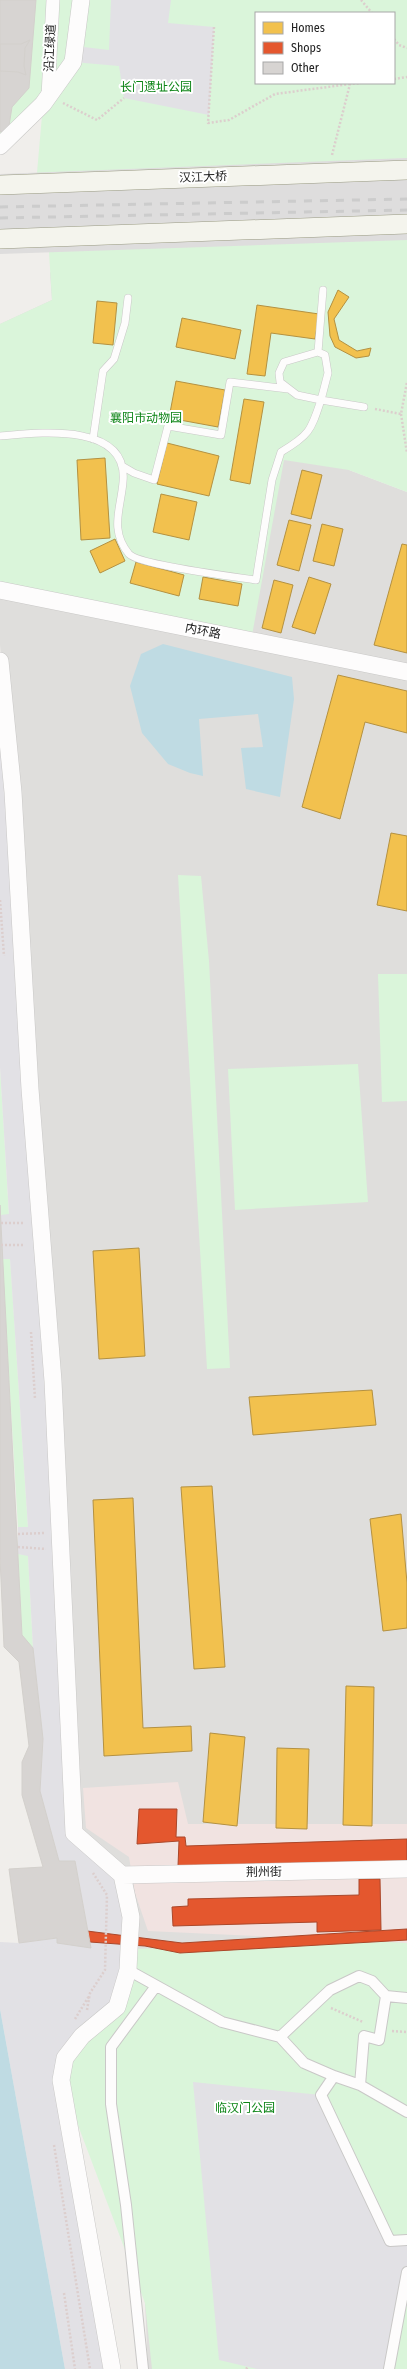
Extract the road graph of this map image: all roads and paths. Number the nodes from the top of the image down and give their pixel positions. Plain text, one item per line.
1 (53, 0) edge
2 (81, 0) edge
3 (361, 0) edge
4 (371, 12) edge
5 (214, 27) dead end
6 (395, 40) edge
7 (407, 48) edge
8 (407, 77) edge
9 (395, 79) edge
10 (350, 84) joint
11 (48, 96) junction
12 (124, 98) dead end
13 (0, 146) edge
14 (407, 170) edge
15 (328, 173) junction
16 (0, 185) edge
17 (407, 224) edge
18 (0, 239) edge
19 (323, 290) dead end
20 (128, 298) dead end
21 (318, 352) junction
22 (407, 382) edge
23 (288, 390) junction
24 (321, 400) junction
25 (364, 407) joint
26 (401, 414) junction
27 (0, 436) edge
28 (93, 439) junction
29 (407, 453) edge
30 (122, 466) junction
31 (0, 590) edge
32 (0, 661) edge
33 (407, 672) edge
34 (23, 1222) dead end
35 (1, 1223) edge
36 (1, 1245) dead end
37 (24, 1245) dead end
38 (45, 1533) dead end
39 (18, 1534) dead end
40 (18, 1547) dead end
41 (46, 1549) dead end
42 (407, 1869) edge
43 (122, 1875) junction
44 (128, 1970) junction
45 (156, 1986) junction
46 (386, 1996) junction
47 (407, 1998) edge
48 (318, 2001) junction
49 (380, 2030) junction
50 (407, 2032) edge
51 (280, 2037) junction
52 (334, 2076) junction
53 (360, 2085) junction
54 (407, 2112) edge
55 (407, 2240) edge
56 (407, 2272) edge
57 (64, 2293) dead end
58 (75, 2369) edge
59 (112, 2369) edge
60 (143, 2369) edge
61 (389, 2369) edge

1 - 11 street, 沿江绿道
2 - 11 street
3 - 4 path
5 - 10 path
6 - 7 path
8 - 9 path
10 - 15 path
11 - 12 path
11 - 13 street
14 - 15 main road, 汉江大桥
15 - 16 main road, 汉江大桥
17 - 18 main road
19 - 21 lane
20 - 28 lane
21 - 23 lane
21 - 24 lane
22 - 26 path
23 - 24 lane
23 - 30 lane
24 - 25 lane
24 - 30 lane
25 - 26 path
26 - 29 path
27 - 28 lane
28 - 30 lane
31 - 33 street, 内环路
32 - 43 street
34 - 35 path
36 - 37 path
38 - 39 path
40 - 41 path
42 - 43 street, 荆州街
43 - 44 street
44 - 45 street
44 - 59 street
45 - 51 street
45 - 60 street
46 - 47 street
46 - 48 street
46 - 49 street
48 - 49 path
48 - 51 street
49 - 50 path
49 - 53 street
51 - 52 street
52 - 53 street
52 - 55 street
53 - 54 street
56 - 61 street
57 - 58 path

